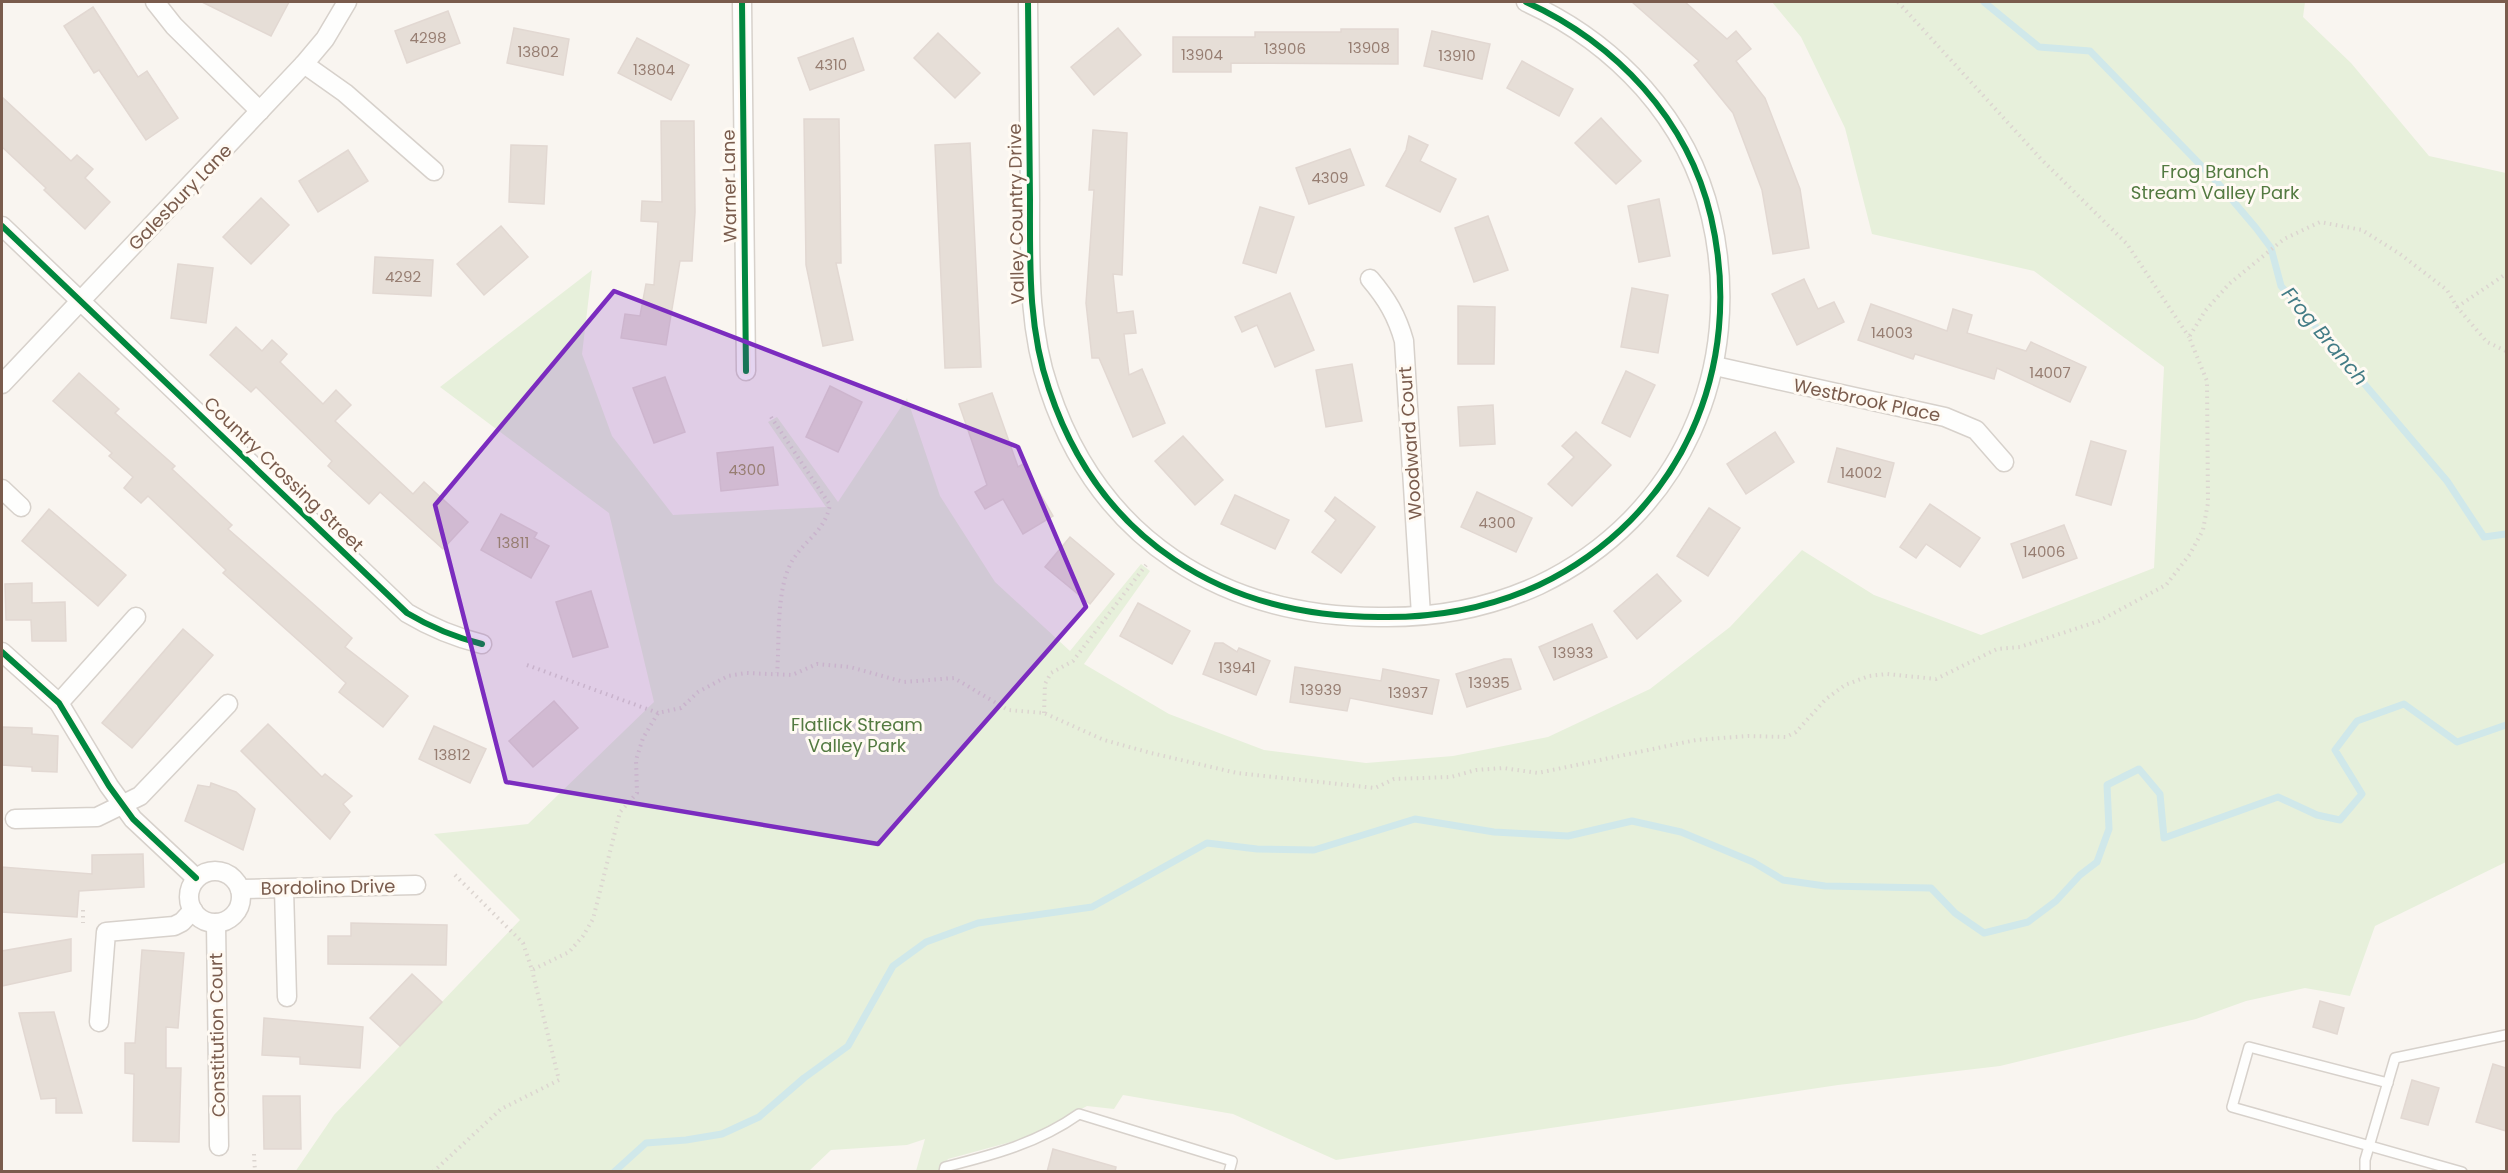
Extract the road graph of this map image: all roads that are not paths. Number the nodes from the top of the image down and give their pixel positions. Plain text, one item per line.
1 (155, 2) edge
2 (348, 2) edge
3 (742, 2) edge
4 (1028, 2) edge
5 (1526, 2) edge
6 (303, 64) junction
7 (261, 111) junction
8 (434, 171) dead end
9 (2, 226) edge
10 (1370, 279) dead end
11 (80, 301) junction
12 (1715, 366) junction
13 (746, 370) dead end
14 (2, 384) edge
15 (2004, 462) dead end
16 (2, 489) edge
17 (21, 507) dead end
18 (1421, 615) junction
19 (136, 617) dead end
20 (482, 644) dead end
21 (2, 655) edge
22 (59, 703) junction
23 (228, 704) dead end
24 (123, 804) junction
25 (15, 819) dead end
26 (196, 878) junction
27 (416, 885) dead end
28 (240, 889) junction
29 (284, 889) junction
30 (192, 910) junction
31 (216, 923) junction
32 (287, 997) dead end
33 (99, 1022) dead end
34 (2506, 1035) edge
35 (2388, 1083) junction
36 (2370, 1144) junction
37 (219, 1146) dead end
38 (944, 1172) edge
39 (1229, 1172) edge
40 (2365, 1172) edge
41 (2462, 1172) edge

1 - 7 street
2 - 6 street, Galesbury Lane
3 - 13 street, Warner Lane
4 - 18 street, Valley Country Drive
5 - 12 street, Valley Country Drive
6 - 7 street, Galesbury Lane
6 - 8 street
7 - 11 street, Galesbury Lane
9 - 11 street, Country Crossing Street
10 - 18 street, Woodward Court
11 - 14 street, Galesbury Lane
11 - 20 street, Country Crossing Street
12 - 15 street, Westbrook Place
12 - 18 street, Valley Country Drive
16 - 17 street
19 - 22 street
21 - 22 street
22 - 24 street
23 - 24 street
24 - 25 street
24 - 26 street
26 - 28 street
26 - 30 street
27 - 29 street, Bordolino Drive
28 - 29 street, Bordolino Drive
28 - 31 street
29 - 32 street
30 - 31 street
30 - 33 street
31 - 37 street, Constitution Court
34 - 35 lane
35 - 36 lane
35 - 36 lane
36 - 40 lane
36 - 41 lane
38 - 39 lane

